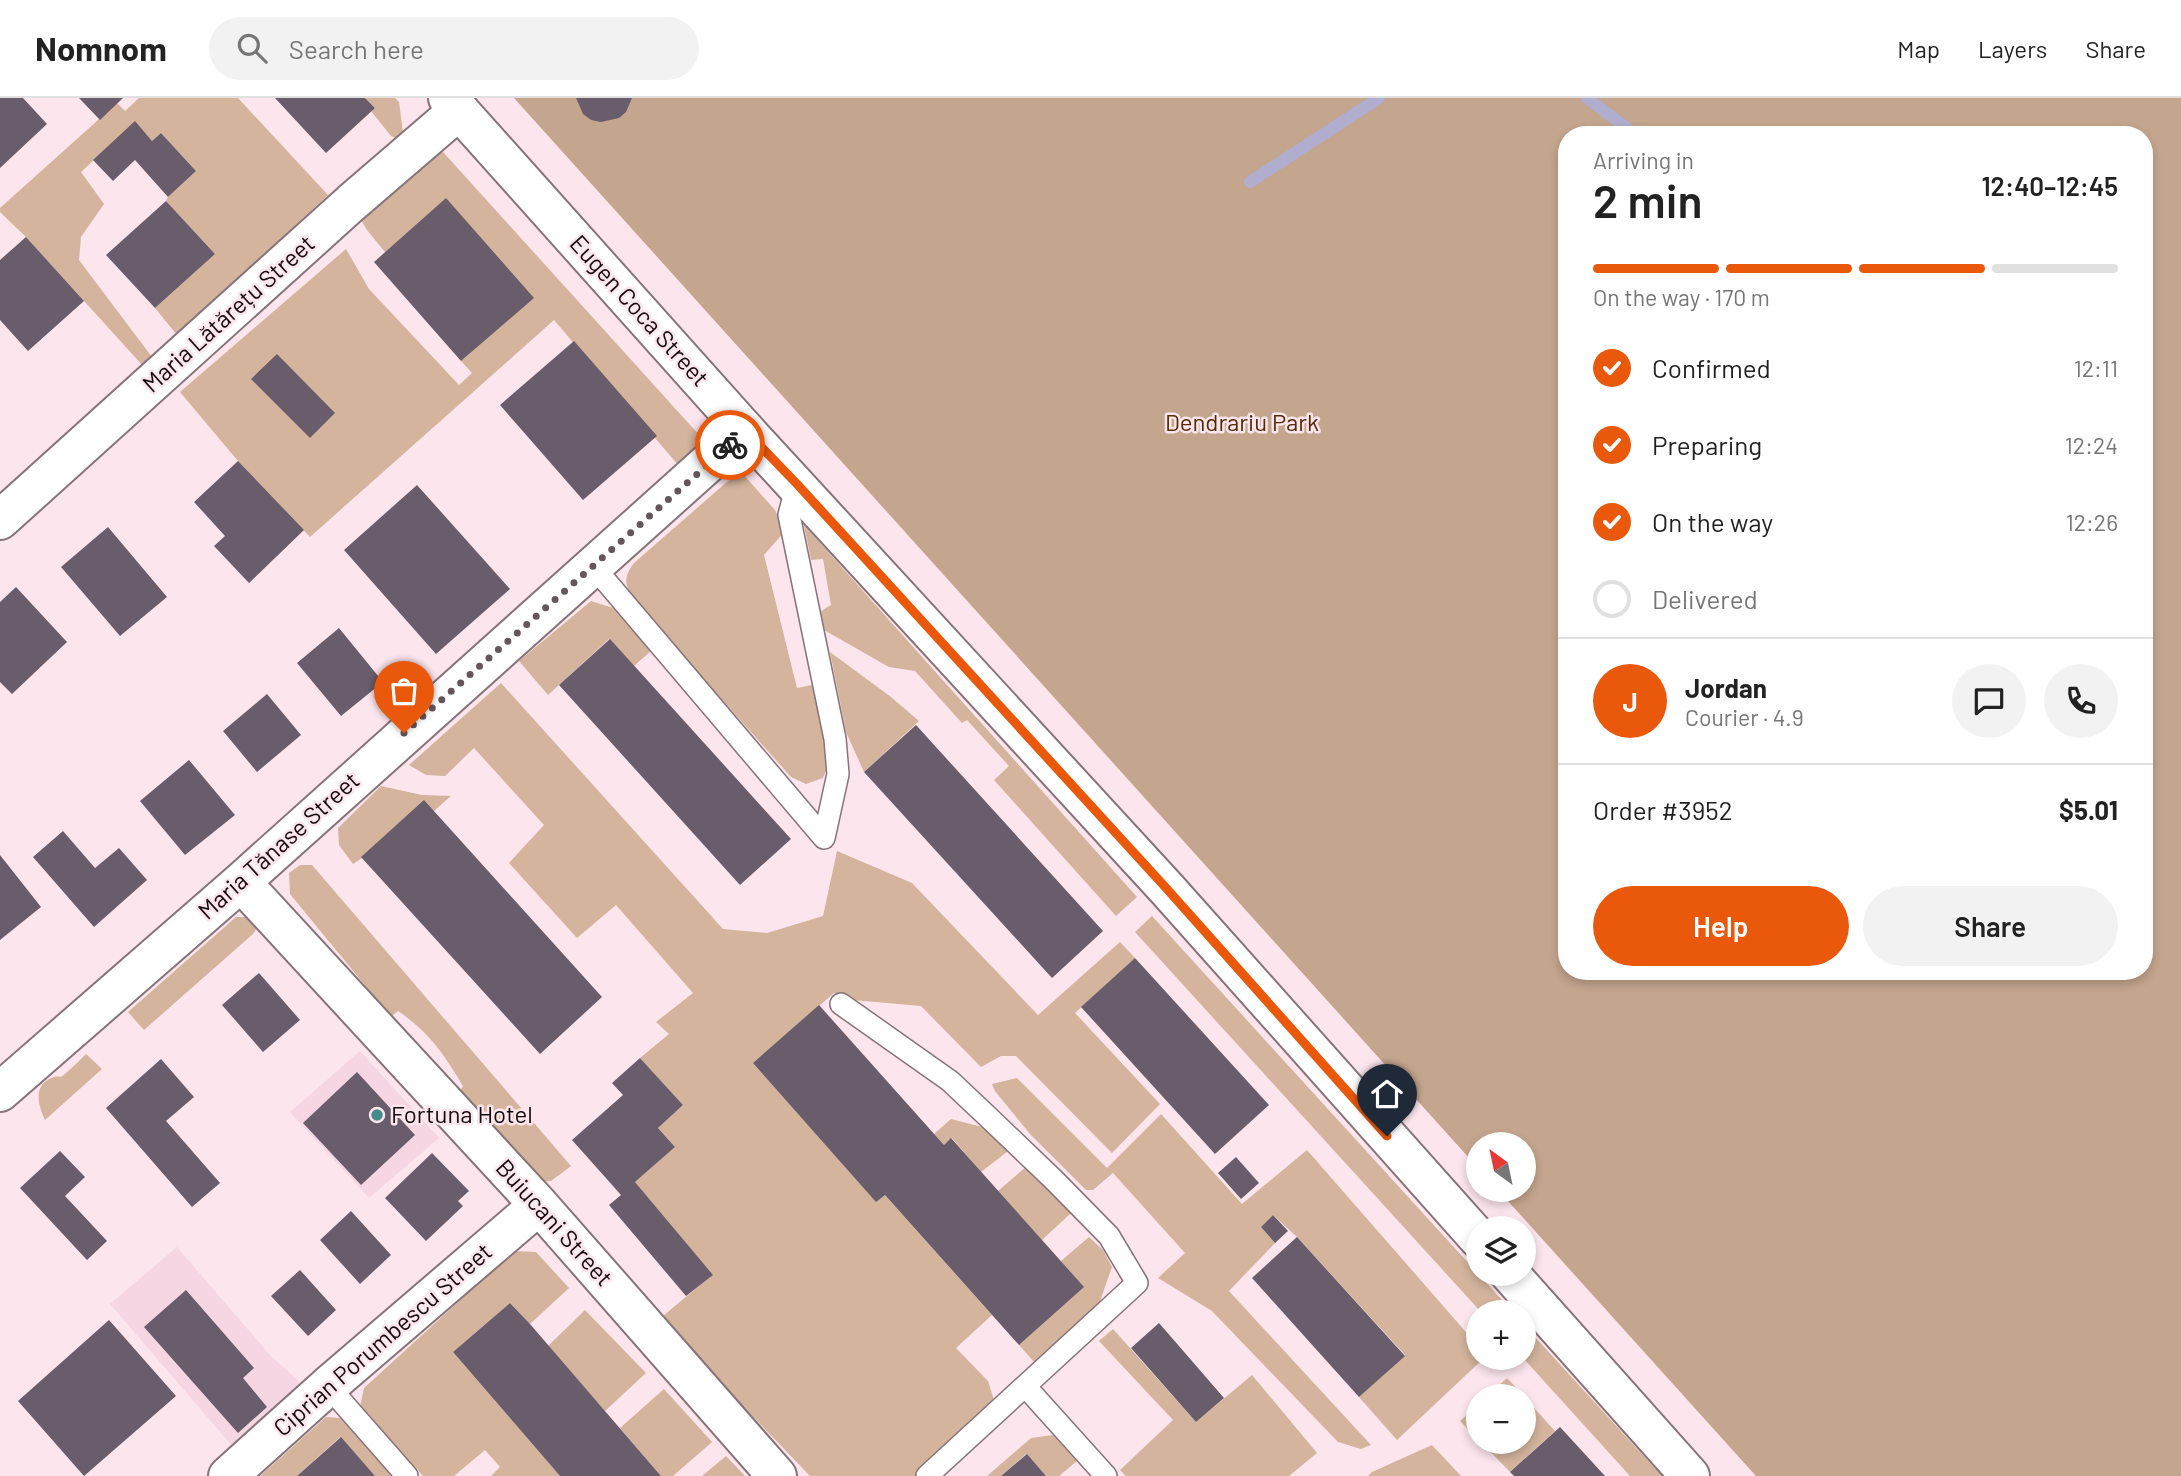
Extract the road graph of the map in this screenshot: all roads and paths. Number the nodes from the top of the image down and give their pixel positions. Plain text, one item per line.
1 (454, 104) edge
2 (745, 430) junction
3 (797, 484) junction
4 (0, 520) edge
5 (593, 566) junction
6 (241, 882) junction
7 (841, 1004) dead end
8 (0, 1092) edge
9 (539, 1205) junction
10 (1466, 1224) edge
11 (1521, 1286) edge
12 (328, 1386) junction
13 (1025, 1386) junction
14 (228, 1476) edge
15 (407, 1476) edge
16 (777, 1476) edge
17 (927, 1476) edge
18 (1106, 1476) edge
19 (1690, 1476) edge

1 - 2 street, Eugen Coca Street
1 - 4 street, Maria Lătărețu Street
2 - 3 street, Eugen Coca Street
2 - 5 street, Maria Tănase Street
3 - 5 lane
3 - 10 street, Eugen Coca Street
5 - 6 street, Maria Tănase Street
6 - 8 street, Maria Tănase Street
6 - 9 street, Buiucani Street
7 - 13 lane
9 - 12 street, Ciprian Porumbescu Street
9 - 16 street, Buiucani Street
11 - 19 street
12 - 14 street, Ciprian Porumbescu Street
12 - 15 lane
13 - 17 lane
13 - 18 lane

